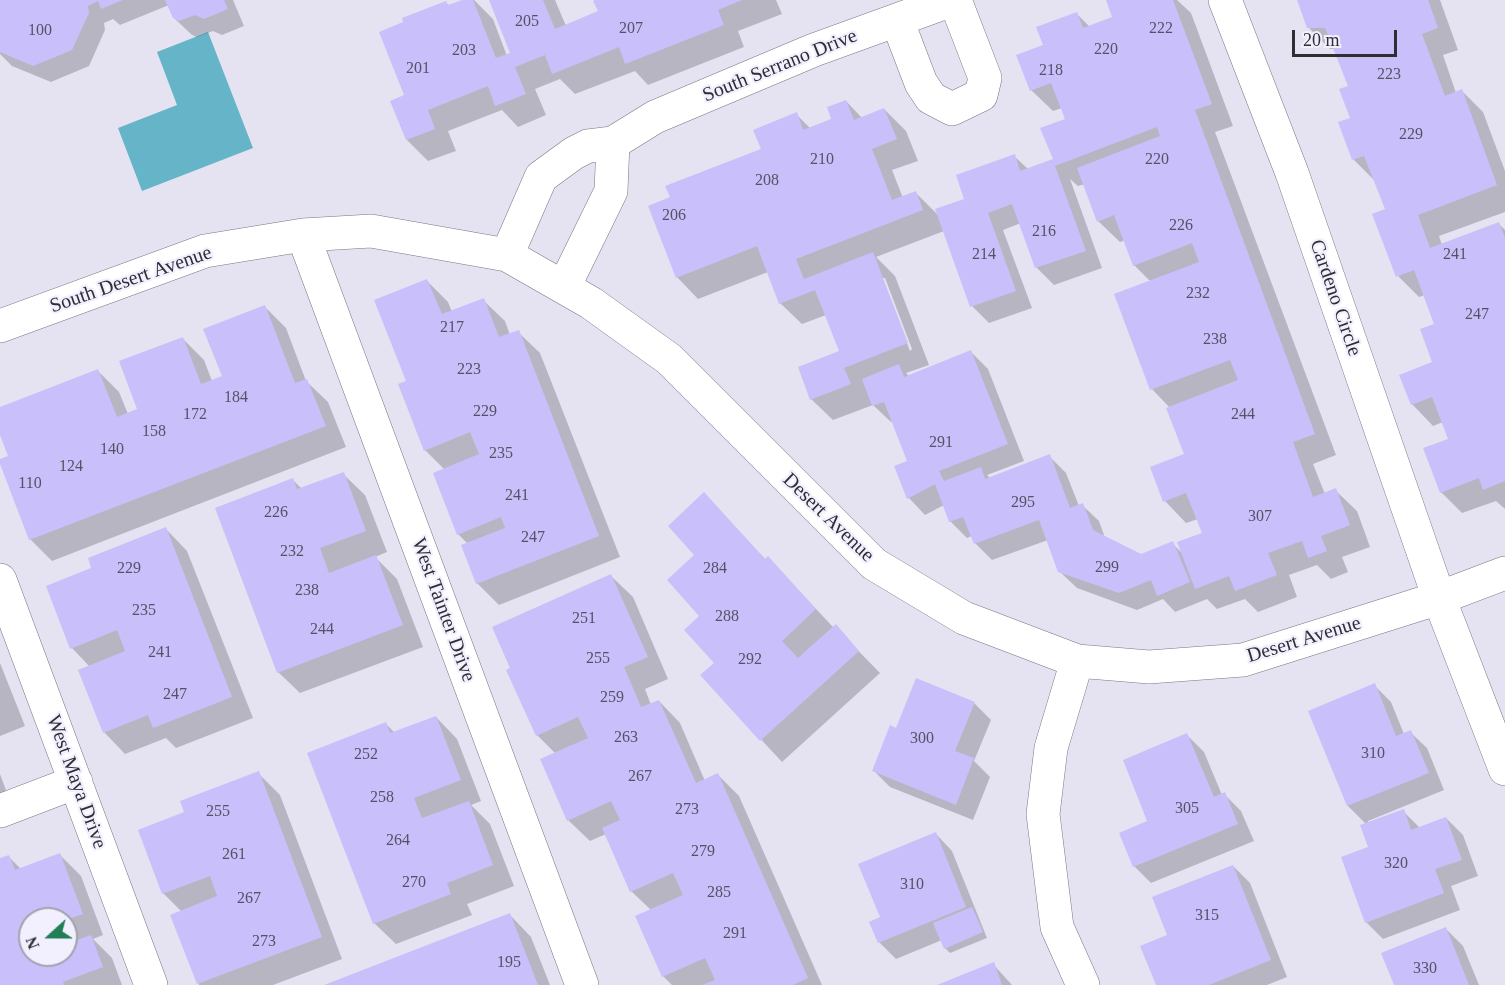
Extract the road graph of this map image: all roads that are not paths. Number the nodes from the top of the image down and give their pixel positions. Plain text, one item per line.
1 (954, 0) edge
2 (1225, 0) edge
3 (897, 20) junction
4 (613, 143) junction
5 (371, 231) joint
6 (303, 236) junction
7 (507, 255) junction
8 (564, 287) junction
9 (0, 326) edge
10 (1505, 573) edge
11 (0, 580) edge
12 (1439, 598) junction
13 (1077, 661) junction
14 (1505, 769) edge
15 (76, 782) junction
16 (0, 812) edge
17 (151, 985) edge
18 (582, 985) edge
19 (1083, 985) edge

1 - 3 street, South Serrano Drive
1 - 3 street
2 - 12 street, Cardeno Circle
3 - 4 street, South Serrano Drive
4 - 7 street, South Serrano Drive
4 - 8 street
5 - 6 street, South Desert Avenue
5 - 7 street, Desert Avenue
6 - 9 street, South Desert Avenue
6 - 18 street, West Tainter Drive
7 - 8 street, Desert Avenue
8 - 13 street, Desert Avenue
10 - 12 street
11 - 15 street, West Maya Drive
12 - 13 street, Desert Avenue
12 - 14 street, Cardeno Circle
13 - 19 street
15 - 16 street
15 - 17 street, West Maya Drive

